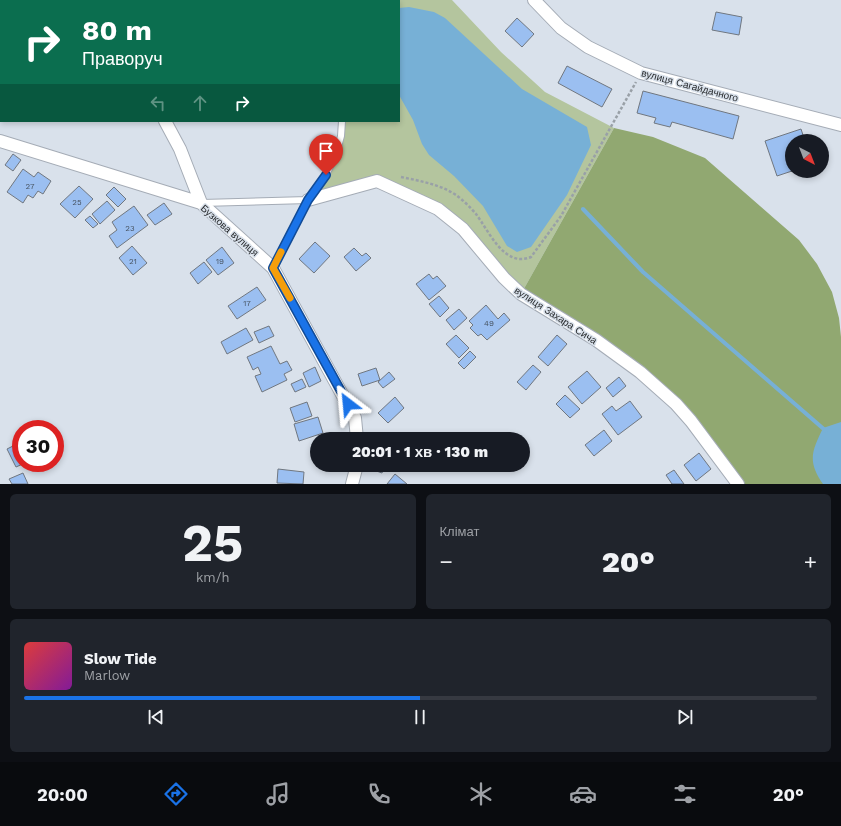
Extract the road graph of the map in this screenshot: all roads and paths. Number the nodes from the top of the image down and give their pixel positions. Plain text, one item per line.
1 (534, 0) edge
2 (641, 73) junction
3 (166, 122) edge
4 (342, 122) edge
5 (841, 126) edge
6 (0, 141) edge
7 (377, 181) junction
8 (308, 200) junction
9 (201, 203) junction
10 (273, 268) junction
11 (356, 432) edge
12 (355, 472) edge
13 (352, 484) edge
14 (738, 484) edge

1 - 2 street, вулиця Сагайдачного
2 - 5 street, вулиця Сагайдачного
2 - 7 path
3 - 9 street
4 - 8 lane
6 - 9 street, Бузкова вулиця
7 - 8 street
7 - 14 street, вулиця Захара Сича
8 - 9 lane
8 - 10 lane
9 - 10 street, Бузкова вулиця
10 - 11 street, Бузкова вулиця
12 - 13 street

